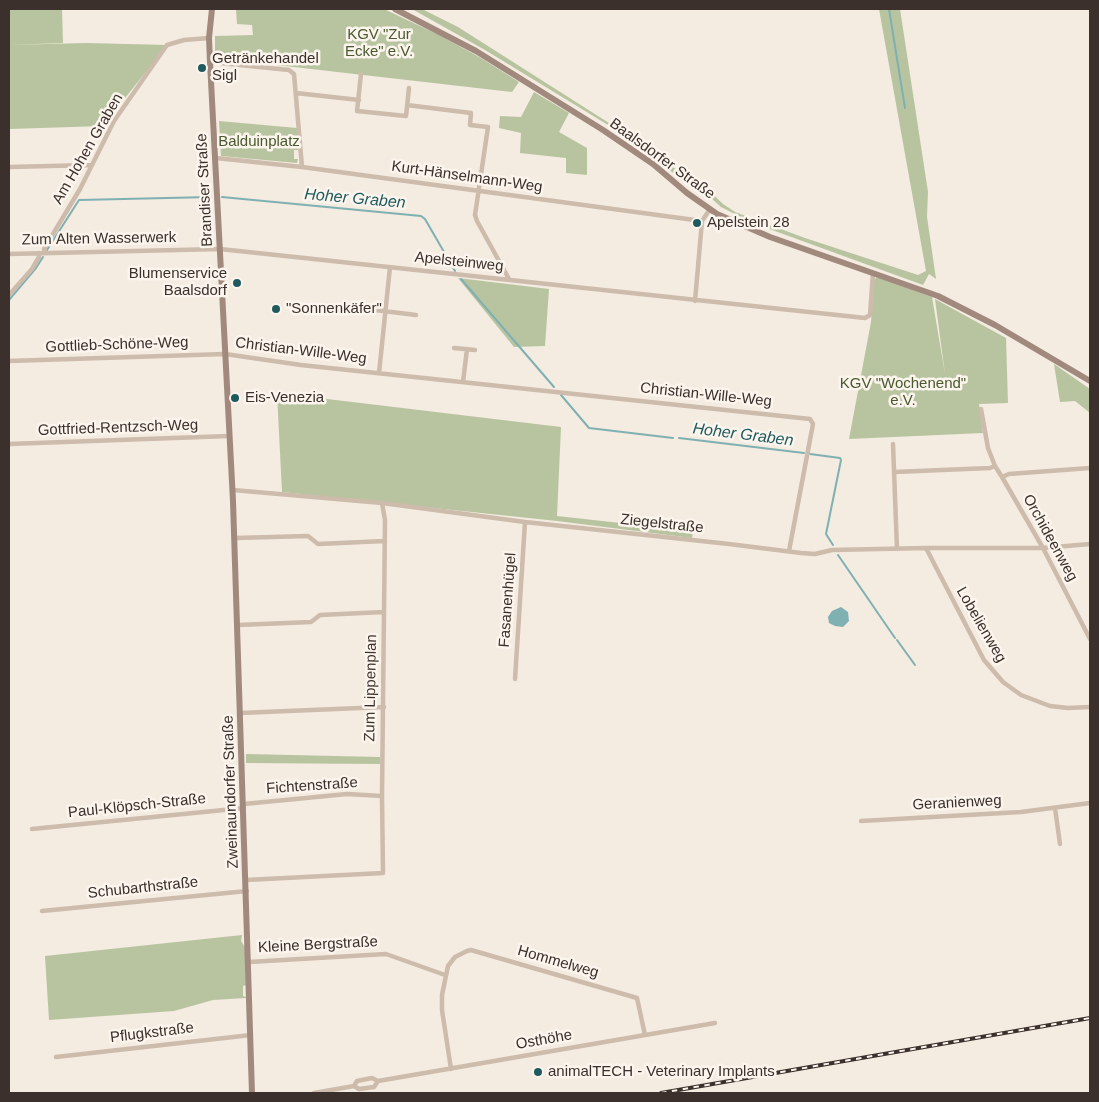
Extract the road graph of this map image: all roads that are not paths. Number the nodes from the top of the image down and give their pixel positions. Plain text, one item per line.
1 (212, 9) edge
2 (395, 9) edge
3 (210, 38) junction
4 (210, 62) junction
5 (361, 74) dead end
6 (409, 88) dead end
7 (296, 93) junction
8 (358, 100) junction
9 (407, 106) junction
10 (216, 158) junction
11 (91, 165) junction
12 (9, 167) edge
13 (302, 167) junction
14 (479, 191) junction
15 (710, 209) junction
16 (702, 220) junction
17 (220, 249) junction
18 (38, 253) junction
19 (45, 253) junction
20 (9, 254) edge
21 (390, 267) junction
22 (873, 273) junction
23 (509, 279) junction
24 (9, 295) edge
25 (695, 301) junction
26 (342, 306) dead end
27 (385, 312) junction
28 (416, 315) dead end
29 (454, 348) dead end
30 (467, 349) junction
31 (475, 350) dead end
32 (225, 354) junction
33 (9, 361) edge
34 (1064, 364) junction
35 (379, 373) junction
36 (1090, 381) edge
37 (463, 382) junction
38 (1090, 387) edge
39 (981, 408) dead end
40 (229, 436) junction
41 (9, 444) edge
42 (893, 444) dead end
43 (995, 466) junction
44 (1090, 468) edge
45 (894, 472) junction
46 (1002, 477) junction
47 (233, 490) junction
48 (382, 503) junction
49 (524, 522) junction
50 (235, 538) junction
51 (385, 541) junction
52 (1090, 544) edge
53 (926, 548) junction
54 (1043, 548) junction
55 (897, 549) junction
56 (789, 551) junction
57 (384, 612) junction
58 (238, 626) junction
59 (1090, 639) edge
60 (515, 679) dead end
61 (384, 707) junction
62 (1090, 707) edge
63 (240, 713) junction
64 (382, 796) junction
65 (1090, 803) edge
66 (244, 806) junction
67 (1055, 808) junction
68 (861, 821) dead end
69 (32, 829) dead end
70 (1060, 844) dead end
71 (246, 880) junction
72 (247, 891) junction
73 (42, 911) dead end
74 (249, 962) junction
75 (445, 975) junction
76 (715, 1023) dead end
77 (250, 1035) junction
78 (645, 1036) junction
79 (56, 1057) dead end
80 (451, 1069) junction
81 (378, 1081) junction
82 (354, 1086) junction
83 (252, 1093) edge
84 (314, 1093) edge

1 - 3 street, Brandiser Straße
2 - 15 street, Baalsdorfer Straße
3 - 4 street, Brandiser Straße
3 - 11 street, Am Hohen Graben
4 - 7 street
4 - 10 street, Brandiser Straße
5 - 8 street
6 - 9 street
7 - 8 street
7 - 13 street
8 - 9 street
9 - 14 street
10 - 13 street, Kurt-Hänselmann-Weg
10 - 17 street, Brandiser Straße
11 - 12 street
11 - 19 street, Am Hohen Graben
13 - 14 street, Kurt-Hänselmann-Weg
14 - 16 street, Kurt-Hänselmann-Weg
14 - 23 street
15 - 16 street
15 - 22 street, Baalsdorfer Straße
16 - 25 street
17 - 19 street, Zum Alten Wasserwerk
17 - 21 street, Apelsteinweg
17 - 32 street, Brandiser Straße
18 - 19 street, Zum Alten Wasserwerk
18 - 20 street, Zum Alten Wasserwerk
18 - 24 street
21 - 23 street, Apelsteinweg
21 - 27 street
22 - 25 street, Apelsteinweg
22 - 34 street, Baalsdorfer Straße
23 - 25 street, Apelsteinweg
26 - 27 street
27 - 28 street
27 - 35 street
29 - 30 street
30 - 31 street
30 - 37 street
32 - 33 street, Gottlieb-Schöne-Weg
32 - 35 street, Christian-Wille-Weg
32 - 40 street, Brandiser Straße
34 - 36 street, Baalsdorfer Straße
34 - 38 street, Baalsdorfer Straße
35 - 37 street, Christian-Wille-Weg
37 - 56 street, Christian-Wille-Weg
39 - 43 street
40 - 41 street, Gottfried-Rentzsch-Weg
40 - 47 street, Brandiser Straße
42 - 45 street
43 - 45 street
43 - 46 street, Orchideenweg
44 - 46 street
45 - 55 street
46 - 54 street, Orchideenweg
47 - 48 street, Ziegelstraße
47 - 50 street, Zweinaundorfer Straße
48 - 49 street, Ziegelstraße
48 - 51 street, Zum Lippenplan
49 - 56 street, Ziegelstraße
49 - 60 street, Fasanenhügel
50 - 51 street
50 - 58 street, Zweinaundorfer Straße
51 - 57 street, Zum Lippenplan
52 - 54 street, Ziegelstraße
53 - 54 street, Ziegelstraße
53 - 55 street, Ziegelstraße
53 - 62 street, Lobelienweg
54 - 59 street, Orchideenweg
55 - 56 street, Ziegelstraße
57 - 58 street
57 - 61 street, Zum Lippenplan
58 - 63 street, Zweinaundorfer Straße
61 - 63 street
61 - 64 street, Zum Lippenplan
63 - 66 street, Zweinaundorfer Straße
64 - 66 street, Fichtenstraße
64 - 71 street, Zum Lippenplan
65 - 67 street, Geranienweg
66 - 69 street, Paul-Klöpsch-Straße
66 - 71 street, Zweinaundorfer Straße
67 - 68 street, Geranienweg
67 - 70 street
71 - 72 street, Zweinaundorfer Straße
72 - 73 street, Schubarthstraße
72 - 74 street, Zweinaundorfer Straße
74 - 75 street, Kleine Bergstraße
74 - 77 street, Zweinaundorfer Straße
75 - 78 street, Hommelweg
75 - 80 street
76 - 78 street, Osthöhe
77 - 79 street, Pflugkstraße
77 - 83 street, Zweinaundorfer Straße
78 - 80 street, Osthöhe
80 - 81 street, Osthöhe
81 - 82 street, Osthöhe
81 - 82 street, Osthöhe
82 - 84 street, Osthöhe

